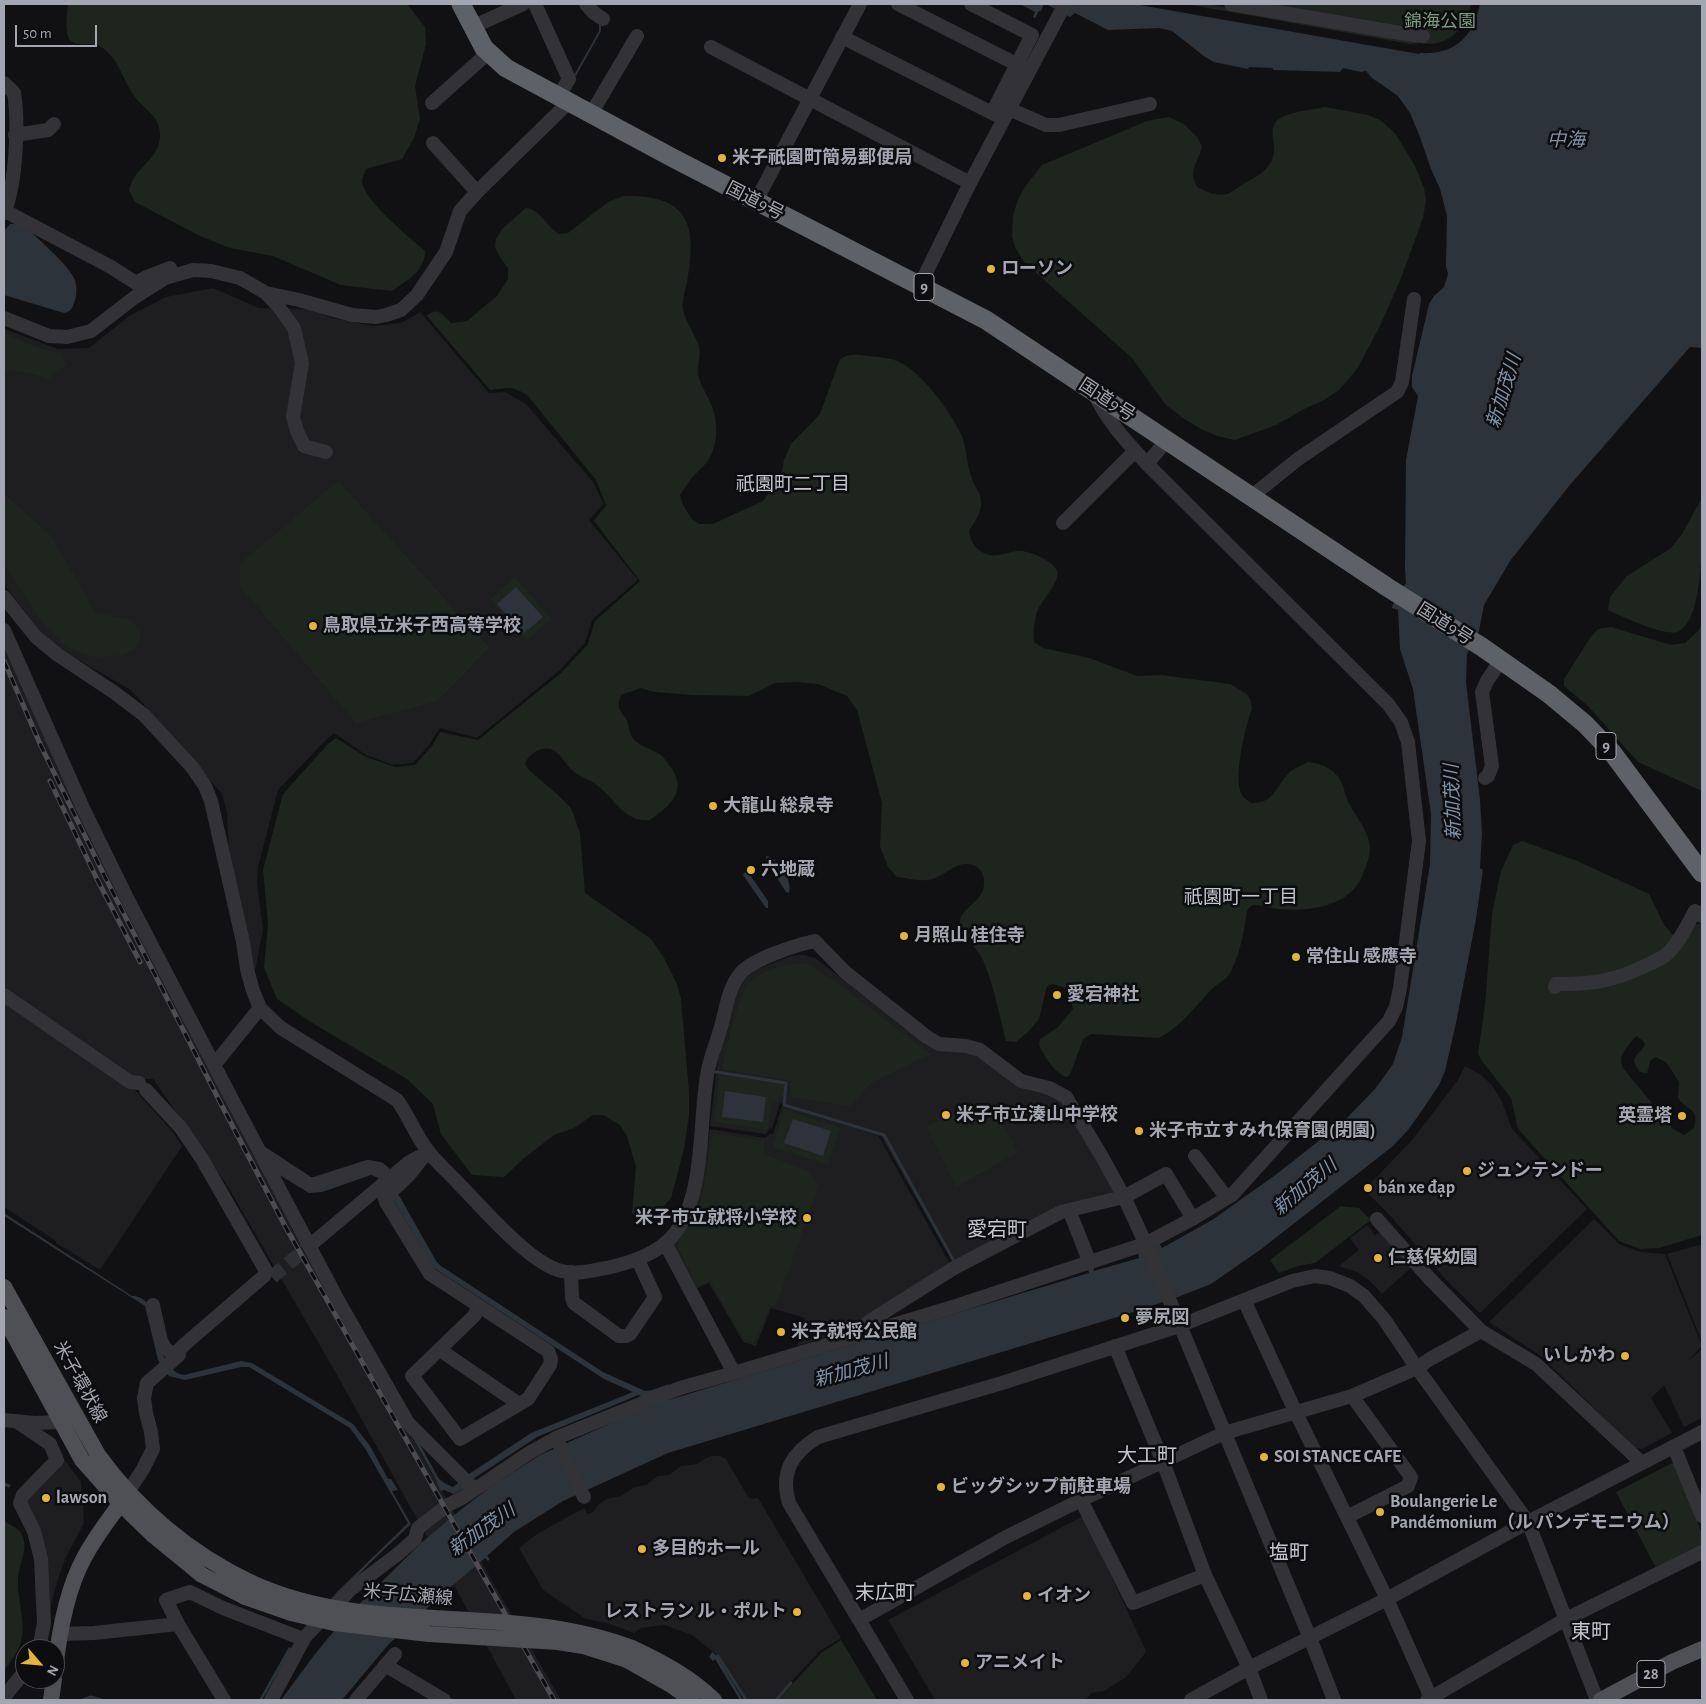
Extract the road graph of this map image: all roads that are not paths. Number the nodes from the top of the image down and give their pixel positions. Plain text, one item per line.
1 (461, 4) edge
2 (523, 4) edge
3 (535, 4) edge
4 (586, 4) edge
5 (860, 4) edge
6 (898, 4) edge
7 (970, 4) edge
8 (1231, 4) edge
9 (1063, 8) edge
10 (603, 18) dead end
11 (472, 27) junction
12 (637, 36) dead end
13 (1423, 36) dead end
14 (842, 37) junction
15 (711, 47) dead end
16 (488, 53) junction
17 (1023, 68) junction
18 (4, 83) edge
19 (810, 98) junction
20 (564, 100) junction
21 (432, 103) dead end
22 (1150, 104) dead end
23 (591, 114) junction
24 (1002, 114) junction
25 (54, 124) dead end
26 (16, 135) junction
27 (433, 143) dead end
28 (8, 181) edge
29 (970, 183) junction
30 (477, 192) junction
31 (756, 201) junction
32 (4, 212) edge
33 (196, 270) junction
34 (920, 285) junction
35 (266, 293) junction
36 (1414, 299) dead end
37 (4, 318) edge
38 (1093, 391) junction
39 (1167, 440) junction
40 (1135, 451) junction
41 (326, 452) dead end
42 (1148, 464) junction
43 (1252, 496) junction
44 (1063, 523) dead end
45 (4, 597) edge
46 (4, 630) edge
47 (1501, 660) junction
48 (1485, 778) dead end
49 (1702, 873) edge
50 (1702, 916) edge
51 (1555, 987) dead end
52 (4, 994) edge
53 (260, 1008) junction
54 (214, 1065) junction
55 (428, 1151) junction
56 (261, 1153) junction
57 (1195, 1156) dead end
58 (389, 1186) junction
59 (1124, 1197) junction
60 (1227, 1198) junction
61 (1069, 1210) junction
62 (1193, 1219) junction
63 (1377, 1219) dead end
64 (314, 1242) tunnel mouth
65 (665, 1243) junction
66 (1147, 1249) junction
67 (638, 1260) junction
68 (1090, 1263) junction
69 (571, 1272) junction
70 (272, 1277) tunnel mouth
71 (4, 1287) edge
72 (1244, 1300) junction
73 (153, 1305) dead end
74 (480, 1307) junction
75 (4, 1317) edge
76 (1179, 1326) junction
77 (1481, 1331) junction
78 (846, 1340) junction
79 (1115, 1346) junction
80 (440, 1350) junction
81 (169, 1362) junction
82 (1417, 1368) junction
83 (734, 1373) junction
84 (1352, 1396) junction
85 (519, 1404) junction
86 (1296, 1413) junction
87 (10, 1421) edge
88 (61, 1422) junction
89 (1702, 1432) edge
90 (1224, 1433) junction
91 (559, 1443) junction
92 (1674, 1447) junction
93 (1163, 1462) junction
94 (1642, 1463) junction
95 (469, 1484) junction
96 (584, 1497) dead end
97 (124, 1498) junction
98 (1080, 1500) junction
99 (1347, 1516) junction
100 (1702, 1516) edge
101 (1528, 1522) junction
102 (1702, 1552) edge
103 (1205, 1575) junction
104 (1387, 1599) junction
105 (1566, 1619) junction
106 (859, 1620) junction
107 (178, 1624) junction
108 (59, 1634) junction
109 (1310, 1638) junction
110 (41, 1639) edge
111 (58, 1639) edge
112 (303, 1640) junction
113 (1702, 1649) edge
114 (395, 1654) dead end
115 (629, 1654) junction
116 (385, 1665) junction
117 (1249, 1668) junction
118 (15, 1683) edge
119 (4, 1697) edge
120 (1430, 1699) edge
121 (224, 1700) edge
122 (271, 1700) edge
123 (356, 1700) edge
124 (444, 1700) edge
125 (692, 1700) edge
126 (714, 1700) edge
127 (907, 1700) edge
128 (1191, 1700) edge
129 (1261, 1700) edge
130 (1334, 1700) edge
131 (1599, 1700) edge

1 - 11 highway, 国道9号 / 9
2 - 11 street
3 - 20 street
4 - 10 street
5 - 14 street
6 - 17 street
7 - 17 street
8 - 13 street
9 - 17 street
11 - 16 highway, 国道9号 / 9
12 - 23 street
14 - 19 street
14 - 24 street
15 - 19 street
16 - 20 highway, 国道9号 / 9
16 - 21 street
17 - 24 street
18 - 26 street
19 - 29 street
19 - 31 street
20 - 23 highway, 国道9号 / 9
20 - 30 street
22 - 24 street
23 - 31 highway, 国道9号 / 9
24 - 29 street
25 - 26 street
26 - 28 street
27 - 30 street
28 - 32 street
29 - 34 street
30 - 35 street
31 - 34 highway, 国道9号 / 9
32 - 33 street
33 - 35 street
33 - 37 street
34 - 38 highway, 国道9号 / 9
35 - 41 street
36 - 43 street
38 - 39 highway, 国道9号 / 9
38 - 40 street
39 - 42 street
39 - 43 highway, 国道9号 / 9
40 - 42 street
40 - 44 street
42 - 60 street
43 - 47 highway, 国道9号 / 9
45 - 53 street
46 - 54 street
47 - 48 street
47 - 49 highway, 国道9号 / 9
50 - 51 street
52 - 81 street
53 - 54 street
53 - 55 street
54 - 56 street
55 - 58 street
55 - 69 street
56 - 58 street
56 - 95 street
57 - 60 street
58 - 64 street
58 - 74 street
59 - 61 street
59 - 62 street
59 - 65 street
59 - 66 street
60 - 62 street
61 - 68 street
61 - 78 street
62 - 66 street
63 - 77 street
65 - 67 street
65 - 83 street
66 - 68 street
66 - 76 street
67 - 69 street
67 - 69 street
68 - 78 street
70 - 81 street
71 - 97 main road, 米子環状線
72 - 76 street
72 - 82 street
72 - 86 street
73 - 81 street
74 - 80 street
74 - 85 street
75 - 88 main road, 米子環状線
76 - 79 street
76 - 90 street
77 - 82 street
77 - 94 street
78 - 83 street
79 - 93 street
79 - 106 street
80 - 85 street
80 - 85 street
81 - 97 street
82 - 84 street
82 - 101 street
83 - 91 street
84 - 86 street
84 - 99 street
86 - 90 street
86 - 99 street
87 - 88 street
87 - 110 street
88 - 97 main road, 米子環状線
89 - 92 street
90 - 93 street
90 - 109 street
91 - 95 street
91 - 96 street
92 - 94 street
92 - 100 street
93 - 98 street
93 - 103 street
94 - 101 street
95 - 112 street
97 - 108 main road
97 - 115 main road, 米子広瀬線, bridge
98 - 103 street
98 - 106 street
99 - 104 street
101 - 104 street
101 - 105 street
102 - 105 street
103 - 117 street
104 - 109 street
104 - 120 street
105 - 120 street
105 - 131 street
106 - 127 street
107 - 108 street
107 - 112 street
107 - 121 street
108 - 111 main road
109 - 117 street
109 - 130 street
112 - 122 street
113 - 131 main road, 28
114 - 116 street
115 - 125 main road, 米子広瀬線
115 - 126 main road, 米子広瀬線
116 - 123 street
116 - 124 street
117 - 128 street
117 - 129 street
118 - 119 street

